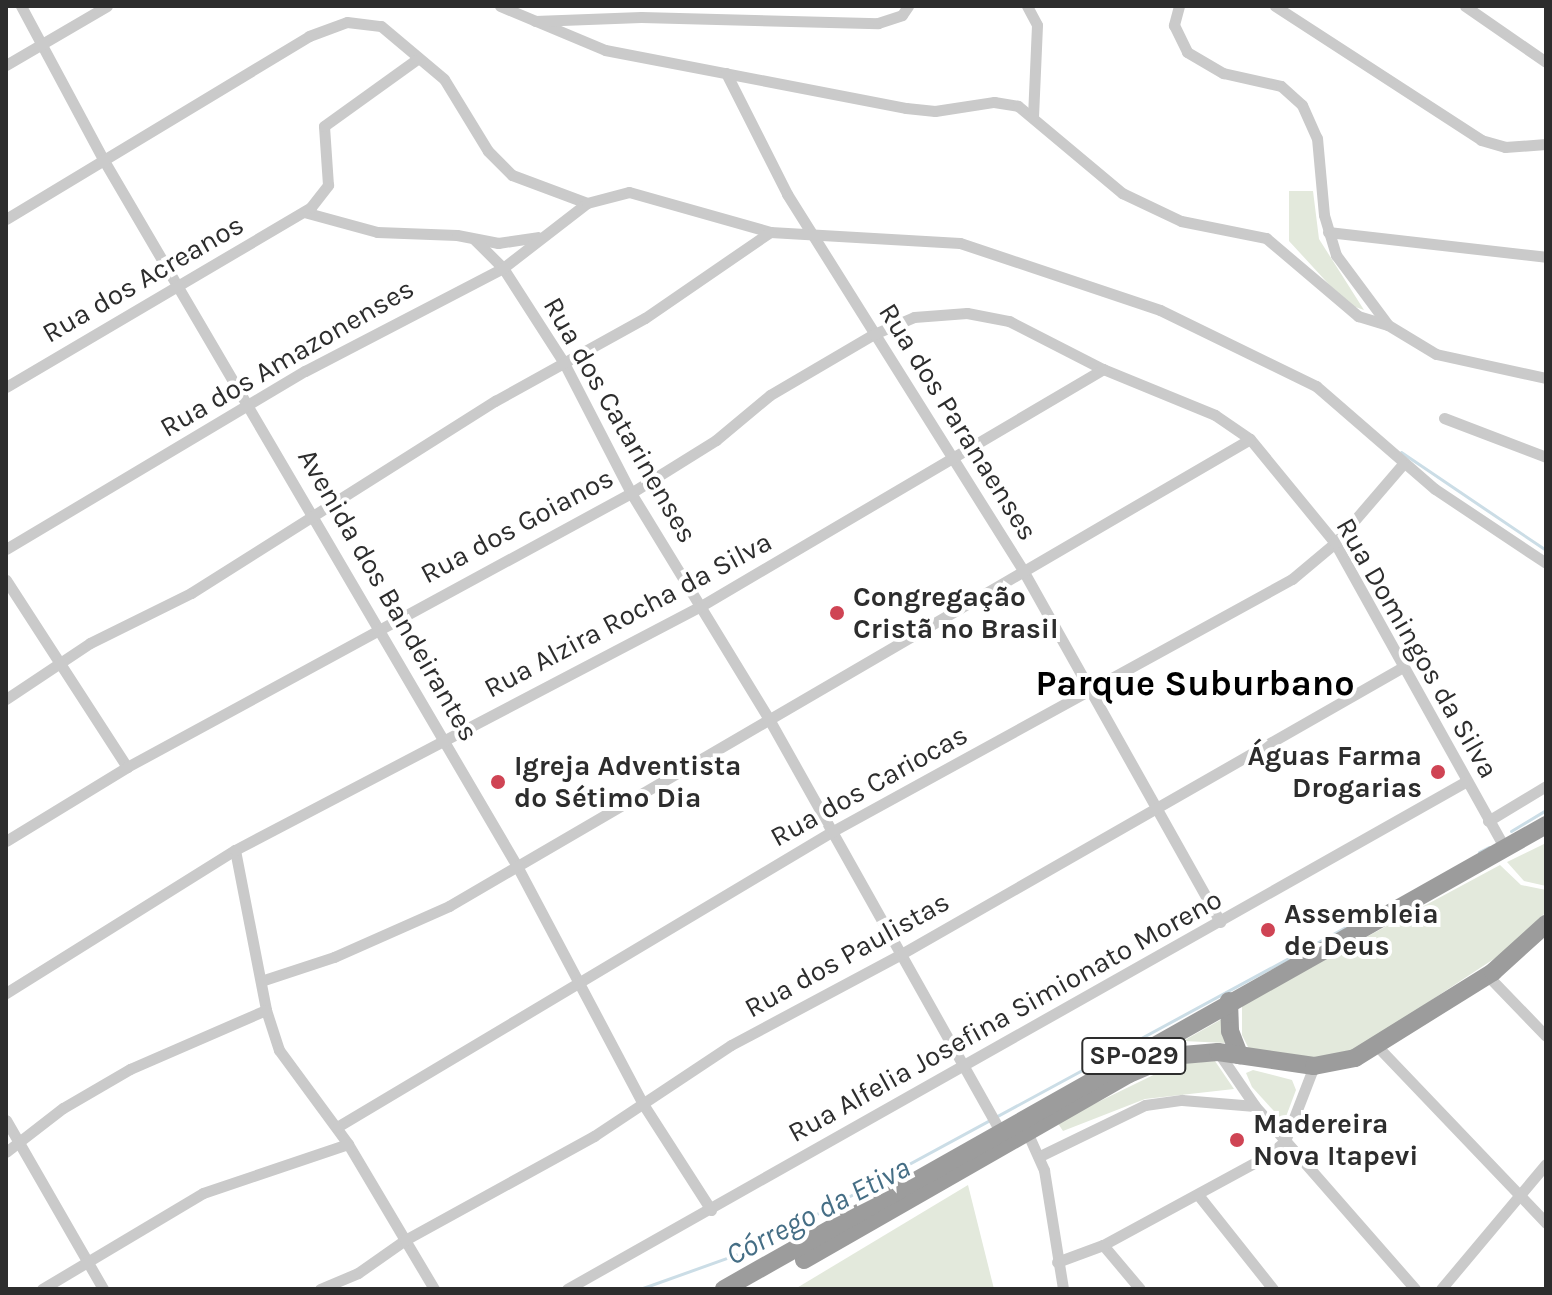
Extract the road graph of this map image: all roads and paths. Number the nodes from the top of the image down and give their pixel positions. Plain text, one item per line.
1 (21, 6) edge
2 (107, 6) edge
3 (500, 6) edge
4 (908, 6) edge
5 (1027, 6) edge
6 (1179, 6) edge
7 (1275, 6) edge
8 (1465, 6) edge
9 (529, 21) junction
10 (43, 43) junction
11 (416, 60) junction
12 (1546, 62) edge
13 (6, 65) edge
14 (726, 73) junction
15 (1033, 116) junction
16 (1546, 144) edge
17 (103, 159) junction
18 (587, 203) junction
19 (304, 212) junction
20 (6, 219) edge
21 (770, 232) junction
22 (1328, 232) junction
23 (544, 236) junction
24 (814, 236) junction
25 (474, 239) junction
26 (1546, 257) edge
27 (503, 268) junction
28 (180, 286) junction
29 (1388, 325) junction
30 (874, 334) junction
31 (564, 363) junction
32 (1103, 369) junction
33 (1546, 378) edge
34 (6, 387) edge
35 (251, 403) junction
36 (1444, 418) dead end
37 (1250, 439) junction
38 (1546, 457) edge
39 (955, 458) junction
40 (1403, 464) junction
41 (631, 493) junction
42 (310, 516) junction
43 (1335, 543) junction
44 (6, 549) edge
45 (1546, 563) edge
46 (1025, 574) junction
47 (6, 580) edge
48 (701, 606) junction
49 (379, 627) junction
50 (62, 660) junction
51 (1401, 668) junction
52 (1092, 692) junction
53 (6, 699) edge
54 (770, 721) junction
55 (445, 740) junction
56 (127, 767) junction
57 (1465, 782) junction
58 (1546, 786) edge
59 (1152, 808) junction
60 (1488, 821) junction
61 (1546, 825) edge
62 (833, 831) junction
63 (1546, 838) edge
64 (1522, 839) junction
65 (6, 841) edge
66 (1505, 849) junction
67 (235, 850) junction
68 (517, 866) junction
69 (1220, 922) junction
70 (1546, 924) edge
71 (903, 953) junction
72 (1488, 976) junction
73 (578, 979) junction
74 (264, 980) junction
75 (6, 993) edge
76 (1229, 1001) junction
77 (266, 1010) junction
78 (1546, 1036) edge
79 (1377, 1046) junction
80 (1218, 1052) junction
81 (1239, 1055) junction
82 (964, 1066) junction
83 (1314, 1066) junction
84 (643, 1104) junction
85 (1255, 1106) junction
86 (6, 1120) edge
87 (337, 1127) junction
88 (999, 1129) junction
89 (1027, 1132) junction
90 (1285, 1141) junction
91 (21, 1143) junction
92 (348, 1144) junction
93 (6, 1152) edge
94 (1040, 1156) junction
95 (1546, 1164) edge
96 (1199, 1196) junction
97 (1519, 1196) junction
98 (711, 1210) junction
99 (1546, 1223) edge
100 (405, 1240) junction
101 (1103, 1245) junction
102 (87, 1260) junction
103 (1057, 1262) junction
104 (42, 1289) edge
105 (103, 1289) edge
106 (320, 1289) edge
107 (434, 1289) edge
108 (567, 1289) edge
109 (724, 1289) edge
110 (749, 1289) edge
111 (1063, 1289) edge
112 (1140, 1289) edge
113 (1273, 1289) edge
114 (1415, 1289) edge
115 (1441, 1289) edge

1 - 10 street, Avenida dos Bandeirantes
2 - 10 street
3 - 9 street
4 - 9 street
5 - 15 street
6 - 22 street
7 - 16 street
8 - 12 street
9 - 14 street
10 - 13 street
10 - 17 street, Avenida dos Bandeirantes
11 - 17 street
11 - 18 street
11 - 19 street
14 - 15 street
14 - 24 street, Rua dos Paranaenses
15 - 29 street
17 - 20 street
17 - 28 street, Avenida dos Bandeirantes
18 - 21 street
18 - 23 street, Rua dos Amazonenses
19 - 25 street
19 - 28 street, Rua dos Acreanos
21 - 24 street
21 - 31 street
22 - 26 street
22 - 29 street
23 - 25 street
23 - 27 street, Rua dos Amazonenses
24 - 30 street, Rua dos Paranaenses
24 - 40 street
25 - 27 street, Rua dos Catarinenses
27 - 31 street, Rua dos Catarinenses
27 - 35 street, Rua dos Amazonenses
28 - 34 street, Rua dos Acreanos
28 - 35 street, Avenida dos Bandeirantes
29 - 33 street
30 - 32 street, Rua dos Goianos
30 - 39 street, Rua dos Paranaenses
30 - 41 street, Rua dos Goianos
31 - 41 street, Rua dos Catarinenses
31 - 42 street
32 - 37 street, Rua Domingos da Silva
32 - 39 street, Rua Alzira Rocha da Silva
35 - 42 street, Avenida dos Bandeirantes
35 - 44 street, Rua dos Amazonenses
36 - 38 street
37 - 43 street, Rua Domingos da Silva
37 - 46 street
39 - 46 street, Rua dos Paranaenses
39 - 48 street, Rua Alzira Rocha da Silva
40 - 43 street, Rua dos Cariocas
40 - 45 street
41 - 48 street, Rua dos Catarinenses
41 - 49 street, Rua dos Goianos
42 - 49 street, Avenida dos Bandeirantes
42 - 50 street
43 - 51 street, Rua Domingos da Silva
43 - 52 street, Rua dos Cariocas
46 - 52 street, Rua dos Paranaenses
46 - 54 street
47 - 50 street
48 - 54 street, Rua dos Catarinenses
48 - 55 street, Rua Alzira Rocha da Silva
49 - 55 street, Avenida dos Bandeirantes
49 - 56 street, Rua dos Goianos
50 - 53 street
50 - 56 street
51 - 57 street, Rua Domingos da Silva
51 - 59 street, Rua dos Paulistas
52 - 59 street, Rua dos Paranaenses
52 - 62 street, Rua dos Cariocas
54 - 62 street, Rua dos Catarinenses
54 - 68 street
55 - 67 street, Rua Alzira Rocha da Silva
55 - 68 street, Avenida dos Bandeirantes
56 - 65 street, Rua dos Goianos
57 - 60 street, Rua Domingos da Silva
57 - 69 street, Rua Alfelia Josefina Simionato Moreno
58 - 60 street
59 - 69 street, Rua dos Paranaenses
59 - 71 street, Rua dos Paulistas
60 - 66 street, Rua Domingos da Silva
61 - 64 highway, SP-029
62 - 71 street, Rua dos Catarinenses
62 - 73 street, Rua dos Cariocas
63 - 64 highway, SP-029
64 - 66 highway, SP-029
66 - 76 highway, SP-029
67 - 74 street
67 - 75 street, Rua Alzira Rocha da Silva
68 - 73 street, Avenida dos Bandeirantes
68 - 74 street
69 - 82 street, Rua Alfelia Josefina Simionato Moreno
70 - 72 highway, SP-029
71 - 82 street, Rua dos Catarinenses
71 - 84 street, Rua dos Paulistas
72 - 78 street
72 - 79 highway, SP-029
73 - 84 street, Avenida dos Bandeirantes
73 - 87 street, Rua dos Cariocas
74 - 77 street
76 - 81 highway
76 - 88 highway, SP-029
77 - 87 street
77 - 91 street
79 - 83 highway, SP-029
79 - 97 street
80 - 81 highway, SP-029
80 - 85 street
80 - 89 highway, SP-029
81 - 83 highway, SP-029
82 - 88 street, Rua dos Catarinenses
82 - 98 street, Rua Alfelia Josefina Simionato Moreno
83 - 90 street
84 - 98 street, Avenida dos Bandeirantes
84 - 100 street, Rua dos Paulistas
85 - 90 street
85 - 94 street
86 - 91 street
87 - 92 street
88 - 109 highway, SP-029
89 - 94 street
89 - 110 highway, SP-029
90 - 96 street
90 - 114 street
91 - 93 street
91 - 102 street
92 - 100 street
92 - 102 street
94 - 103 street
95 - 97 street
96 - 101 street
96 - 113 street
97 - 99 street
97 - 115 street
98 - 108 street, Rua Alfelia Josefina Simionato Moreno
100 - 106 street, Rua dos Paulistas
100 - 107 street
101 - 103 street
101 - 112 street
102 - 104 street
102 - 105 street
103 - 111 street

